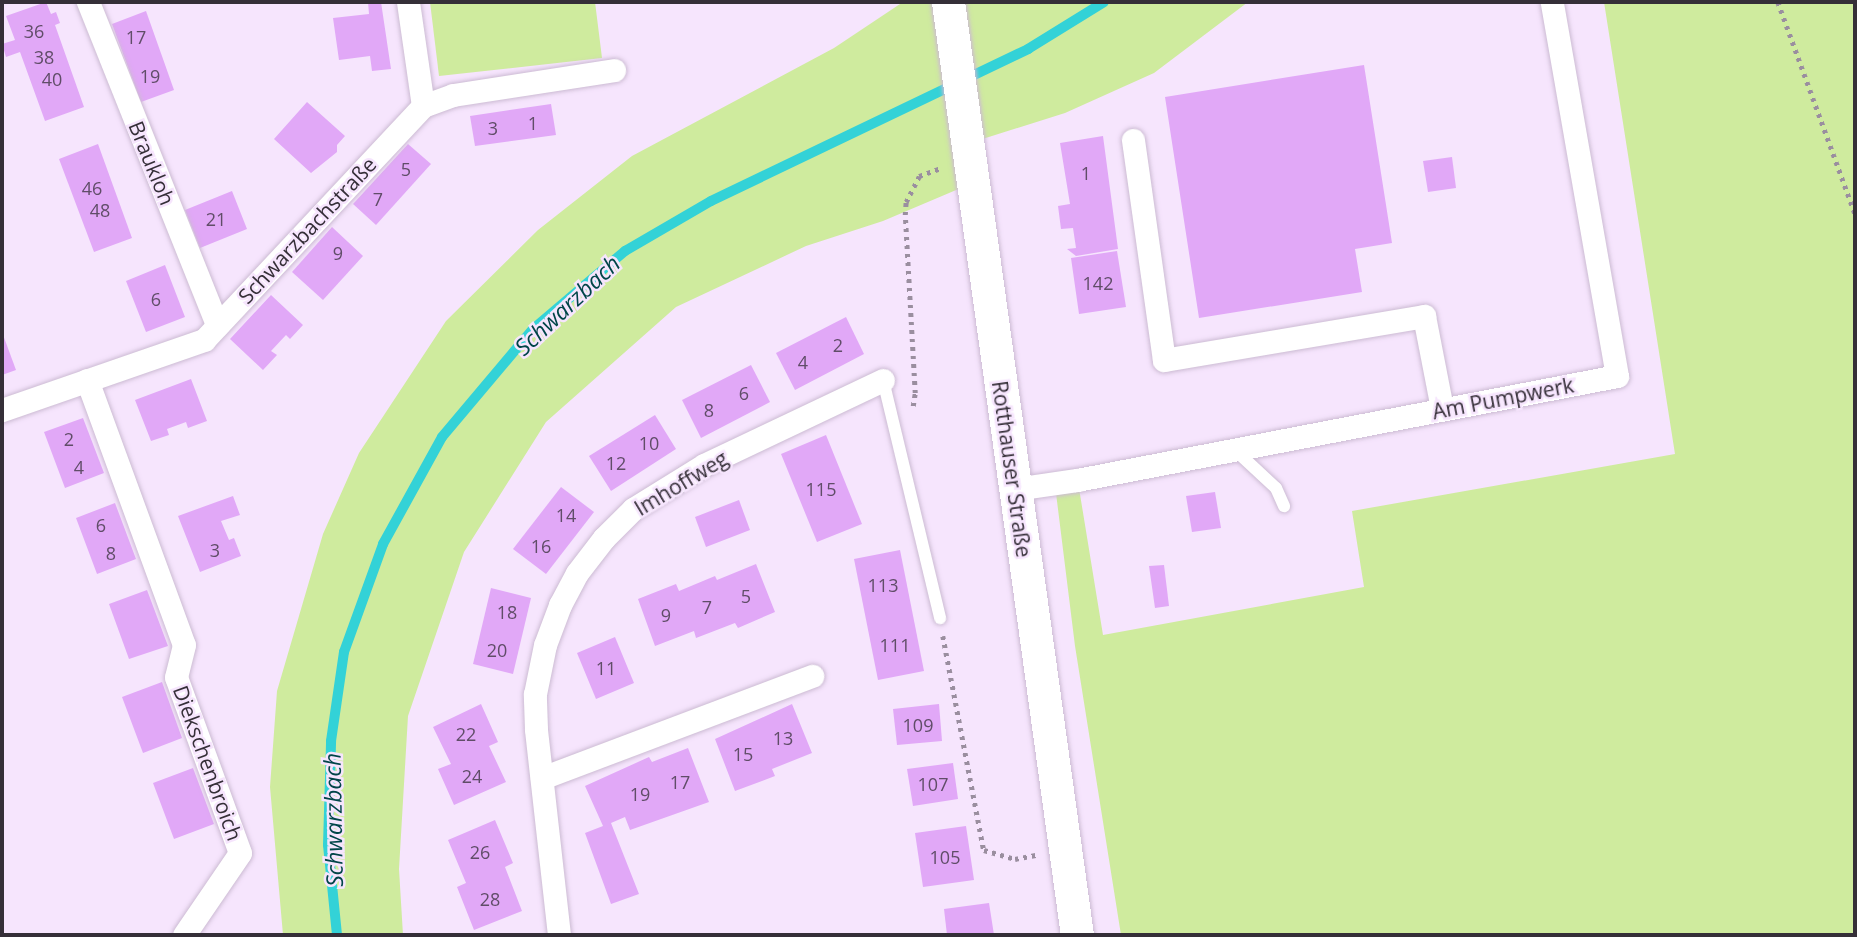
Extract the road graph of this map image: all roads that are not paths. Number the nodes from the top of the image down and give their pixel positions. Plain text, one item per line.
1 (88, 2) edge
2 (408, 2) edge
3 (1552, 2) edge
4 (950, 17) edge
5 (614, 70) dead end
6 (423, 106) junction
7 (1133, 140) dead end
8 (218, 325) junction
9 (87, 380) junction
10 (883, 380) joint
11 (1442, 409) junction
12 (2, 410) edge
13 (1234, 449) junction
14 (1016, 489) junction
15 (1283, 506) dead end
16 (940, 618) road end
17 (812, 676) dead end
18 (542, 778) junction
19 (184, 935) edge
20 (559, 935) edge
21 (1077, 935) edge

1 - 8 street, Braukloh
2 - 6 street
3 - 11 street, Am Pumpwerk
4 - 14 main road, Rotthauser Straße
5 - 6 street, Schwarzbachstraße
6 - 8 street, Schwarzbachstraße
7 - 11 street
8 - 9 street, Schwarzbachstraße
9 - 12 street, Schwarzbachstraße
9 - 19 street, Diekschenbroich
10 - 16 lane
10 - 18 street, Imhoffweg
11 - 13 street, Am Pumpwerk
13 - 14 street, Am Pumpwerk
13 - 15 lane
14 - 21 main road, Rotthauser Straße
17 - 18 street
18 - 20 street, Imhoffweg

